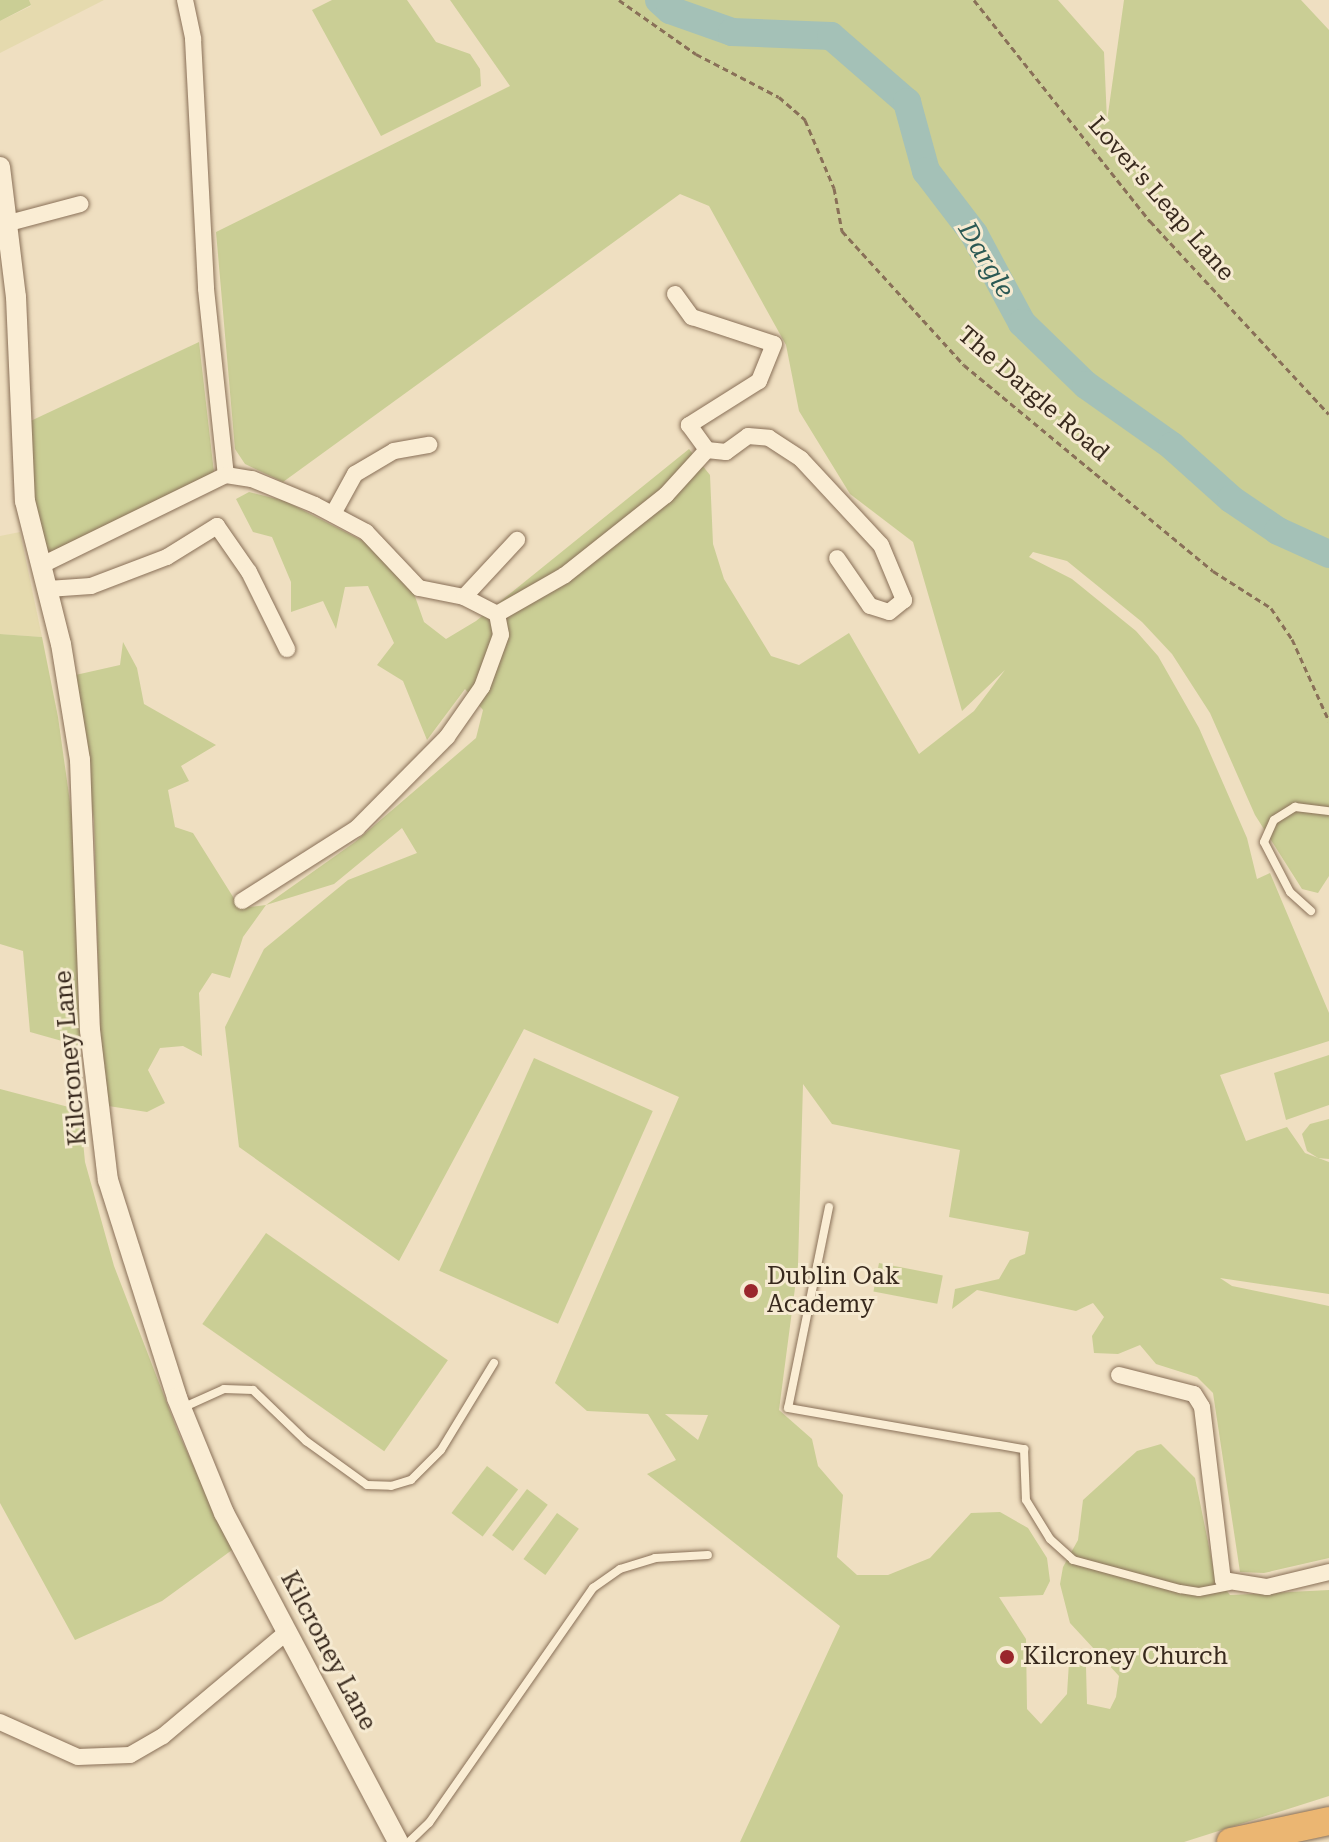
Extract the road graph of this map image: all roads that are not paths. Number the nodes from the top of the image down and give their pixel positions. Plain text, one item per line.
1 (185, 0) edge
2 (0, 167) edge
3 (81, 204) dead end
4 (9, 223) junction
5 (675, 294) dead end
6 (429, 445) dead end
7 (707, 450) junction
8 (226, 475) junction
9 (333, 514) junction
10 (517, 540) dead end
11 (837, 558) dead end
12 (42, 565) junction
13 (48, 589) junction
14 (464, 597) junction
15 (497, 614) junction
16 (287, 649) dead end
17 (1329, 811) edge
18 (242, 901) dead end
19 (1311, 911) dead end
20 (829, 1207) dead end
21 (494, 1363) dead end
22 (1119, 1375) dead end
23 (181, 1408) junction
24 (708, 1555) dead end
25 (1329, 1572) edge
26 (1234, 1585) junction
27 (288, 1631) junction
28 (0, 1722) edge
29 (1329, 1823) edge
30 (398, 1842) edge
31 (409, 1842) edge
32 (1231, 1842) edge
33 (1273, 1842) edge

1 - 8 street
2 - 4 street, Kilcroney Lane
3 - 4 street
4 - 12 street, Kilcroney Lane
5 - 7 street
6 - 9 street
7 - 11 street
7 - 15 street
8 - 9 street
8 - 12 street
9 - 14 street
10 - 14 street
12 - 13 street, Kilcroney Lane
13 - 16 street
13 - 23 street, Kilcroney Lane
14 - 15 street
15 - 18 street
17 - 19 lane
20 - 26 lane
21 - 23 lane
22 - 26 street
23 - 27 street, Kilcroney Lane
24 - 31 lane
25 - 26 street
27 - 28 street
27 - 30 street, Kilcroney Lane
29 - 32 highway
29 - 33 highway

